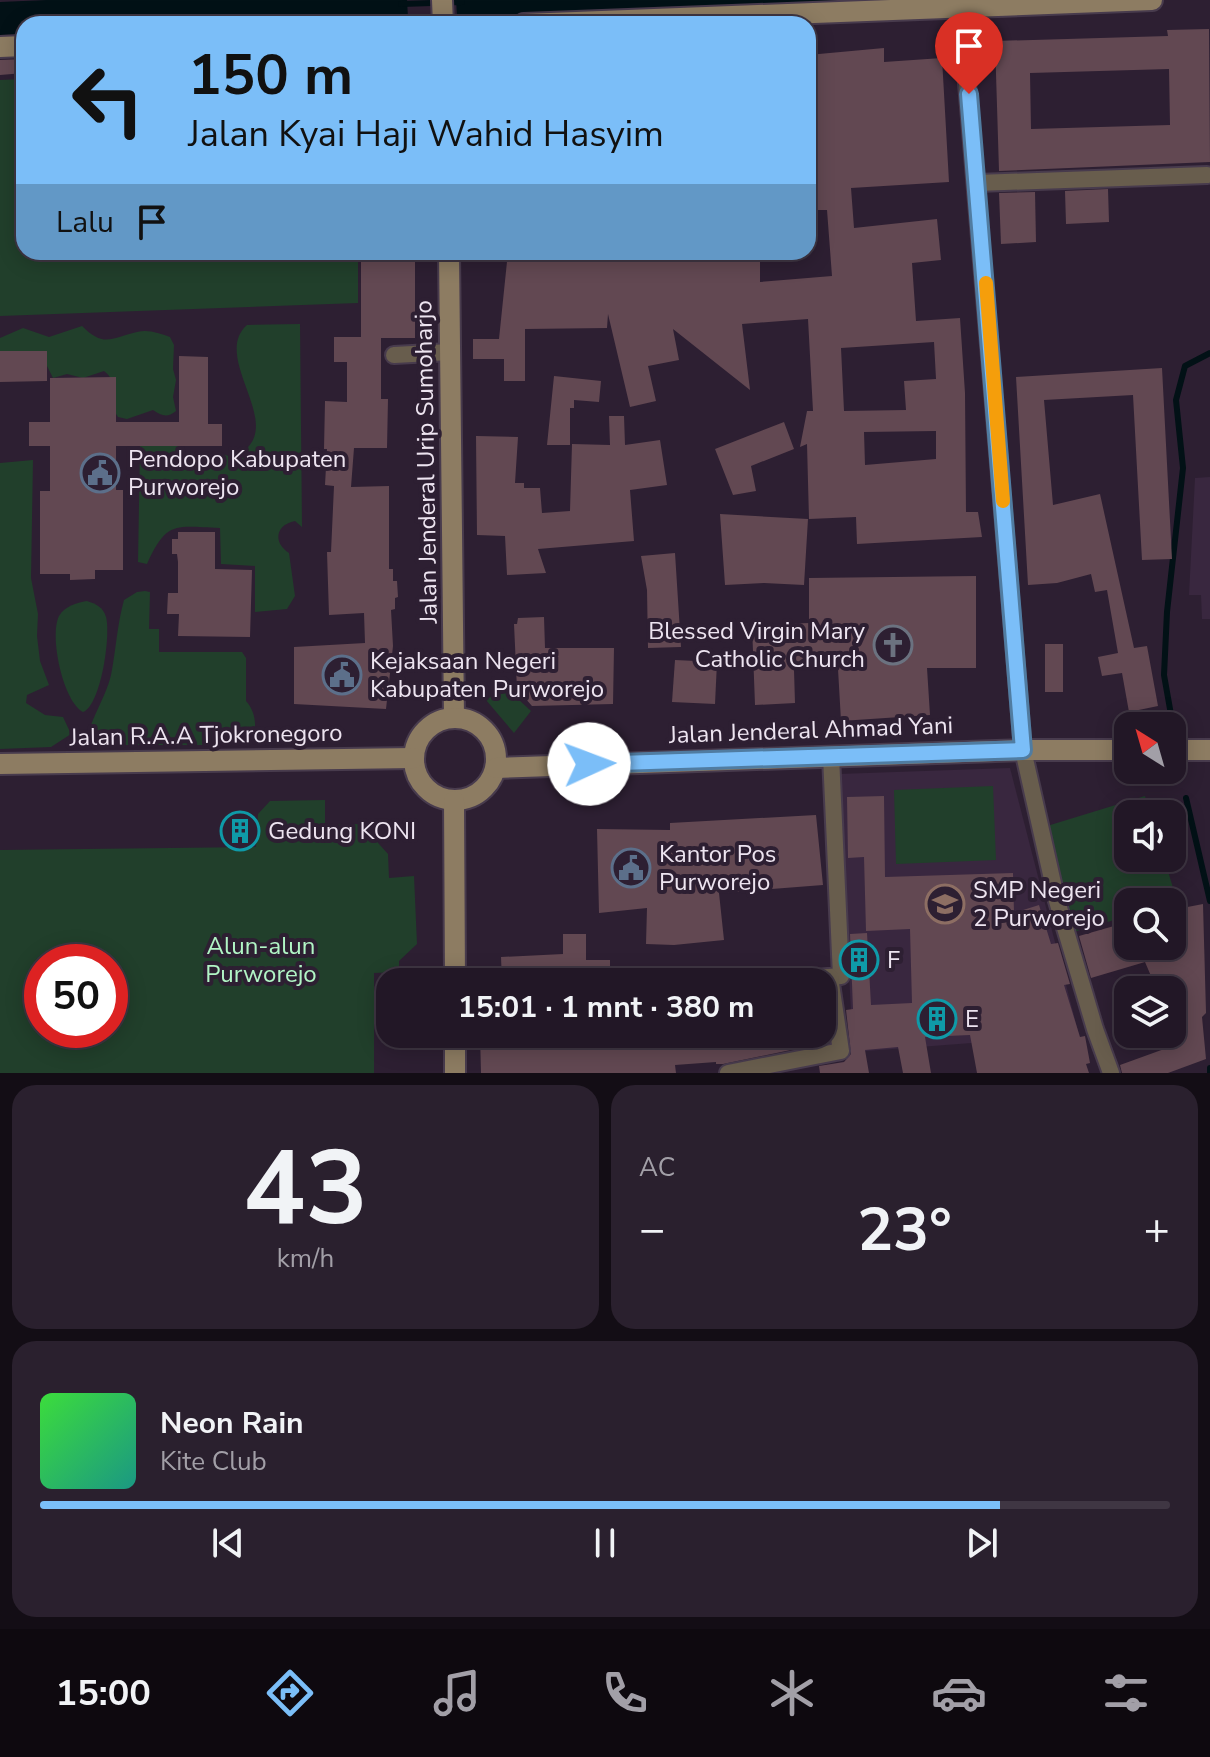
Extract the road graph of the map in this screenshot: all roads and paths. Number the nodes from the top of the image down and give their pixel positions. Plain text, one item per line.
1 (1152, 0) edge
2 (960, 3) edge
3 (690, 16) edge
4 (1207, 175) dead end
5 (977, 183) junction
6 (449, 260) edge
7 (450, 352) junction
8 (394, 355) dead end
9 (454, 718) junction
10 (1023, 750) junction
11 (1114, 750) edge
12 (1186, 750) edge
13 (1210, 750) edge
14 (831, 756) junction
15 (414, 758) junction
16 (0, 764) edge
17 (496, 768) junction
18 (454, 801) junction
19 (455, 968) edge
20 (836, 976) edge
21 (836, 1017) edge
22 (455, 1048) edge
23 (455, 1073) edge
24 (728, 1073) edge
25 (1111, 1073) edge

1 - 2 main road
2 - 3 main road
2 - 5 street
4 - 5 street
5 - 10 street
6 - 7 main road, Jalan Jenderal Urip Sumoharjo
7 - 8 street
7 - 9 main road, Jalan Jenderal Urip Sumoharjo
9 - 15 main road
9 - 17 main road
10 - 11 main road, Jalan Jenderal Ahmad Yani
10 - 14 main road, Jalan Jenderal Ahmad Yani
10 - 25 street
12 - 13 main road
14 - 17 main road, Jalan Jenderal Ahmad Yani
14 - 20 street
15 - 16 main road, Jalan R.A.A Tjokronegoro
15 - 18 main road
17 - 18 main road
18 - 19 main road
21 - 24 street
22 - 23 main road

